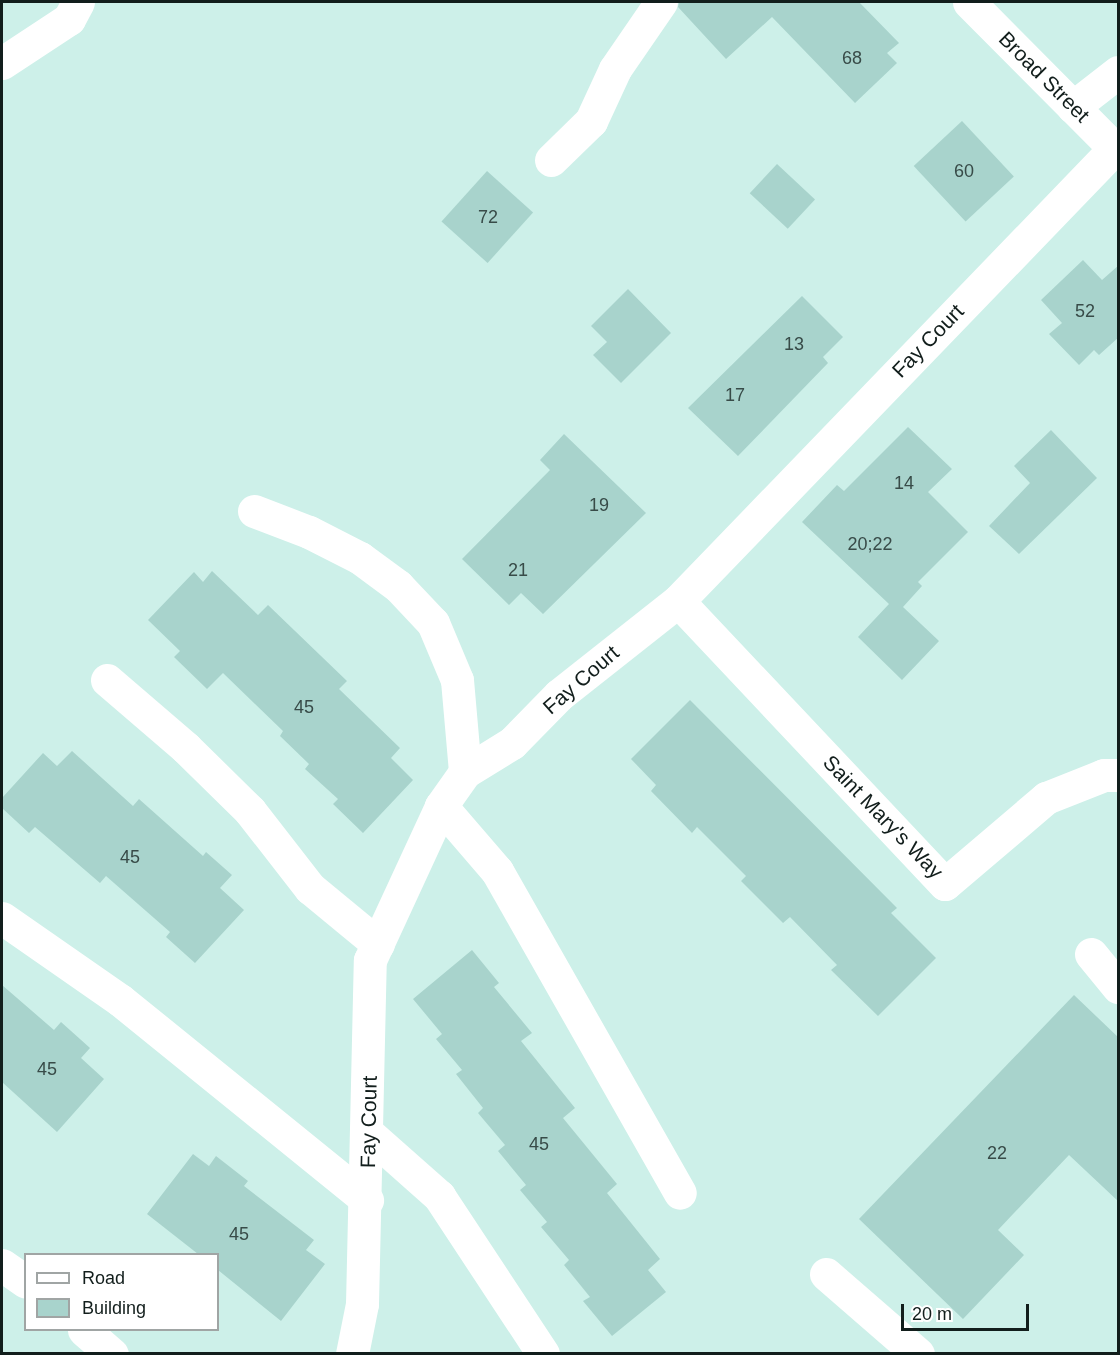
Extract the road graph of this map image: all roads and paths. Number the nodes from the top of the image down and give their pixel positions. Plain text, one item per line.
1 (78, 2) edge
2 (661, 2) edge
3 (969, 2) edge
4 (2, 63) edge
5 (1119, 72) edge
6 (1073, 107) junction
7 (1117, 150) edge
8 (551, 160) dead end
9 (254, 511) dead end
10 (678, 601) junction
11 (107, 680) dead end
12 (465, 772) junction
13 (1119, 775) edge
14 (441, 806) junction
15 (2, 918) edge
16 (378, 944) junction
17 (1091, 954) dead end
18 (1119, 987) edge
19 (369, 1134) junction
20 (680, 1193) dead end
21 (367, 1200) junction
22 (2, 1265) edge
23 (826, 1274) dead end
24 (24, 1281) edge
25 (86, 1331) edge
26 (112, 1353) edge
27 (352, 1353) edge
28 (543, 1353) edge
29 (918, 1353) edge

1 - 4 street
2 - 8 street
3 - 6 street, Broad Street
5 - 6 street
6 - 7 street, Broad Street
7 - 10 street, Fay Court
9 - 12 street
10 - 12 street, Fay Court
10 - 13 street, Saint Mary's Way
11 - 16 street
12 - 14 street, Fay Court
14 - 16 street, Fay Court
14 - 20 street
15 - 21 street
16 - 19 street, Fay Court
17 - 18 street
19 - 21 street, Fay Court
19 - 28 street
21 - 27 street, Fay Court
22 - 24 street
23 - 29 street
25 - 26 street

